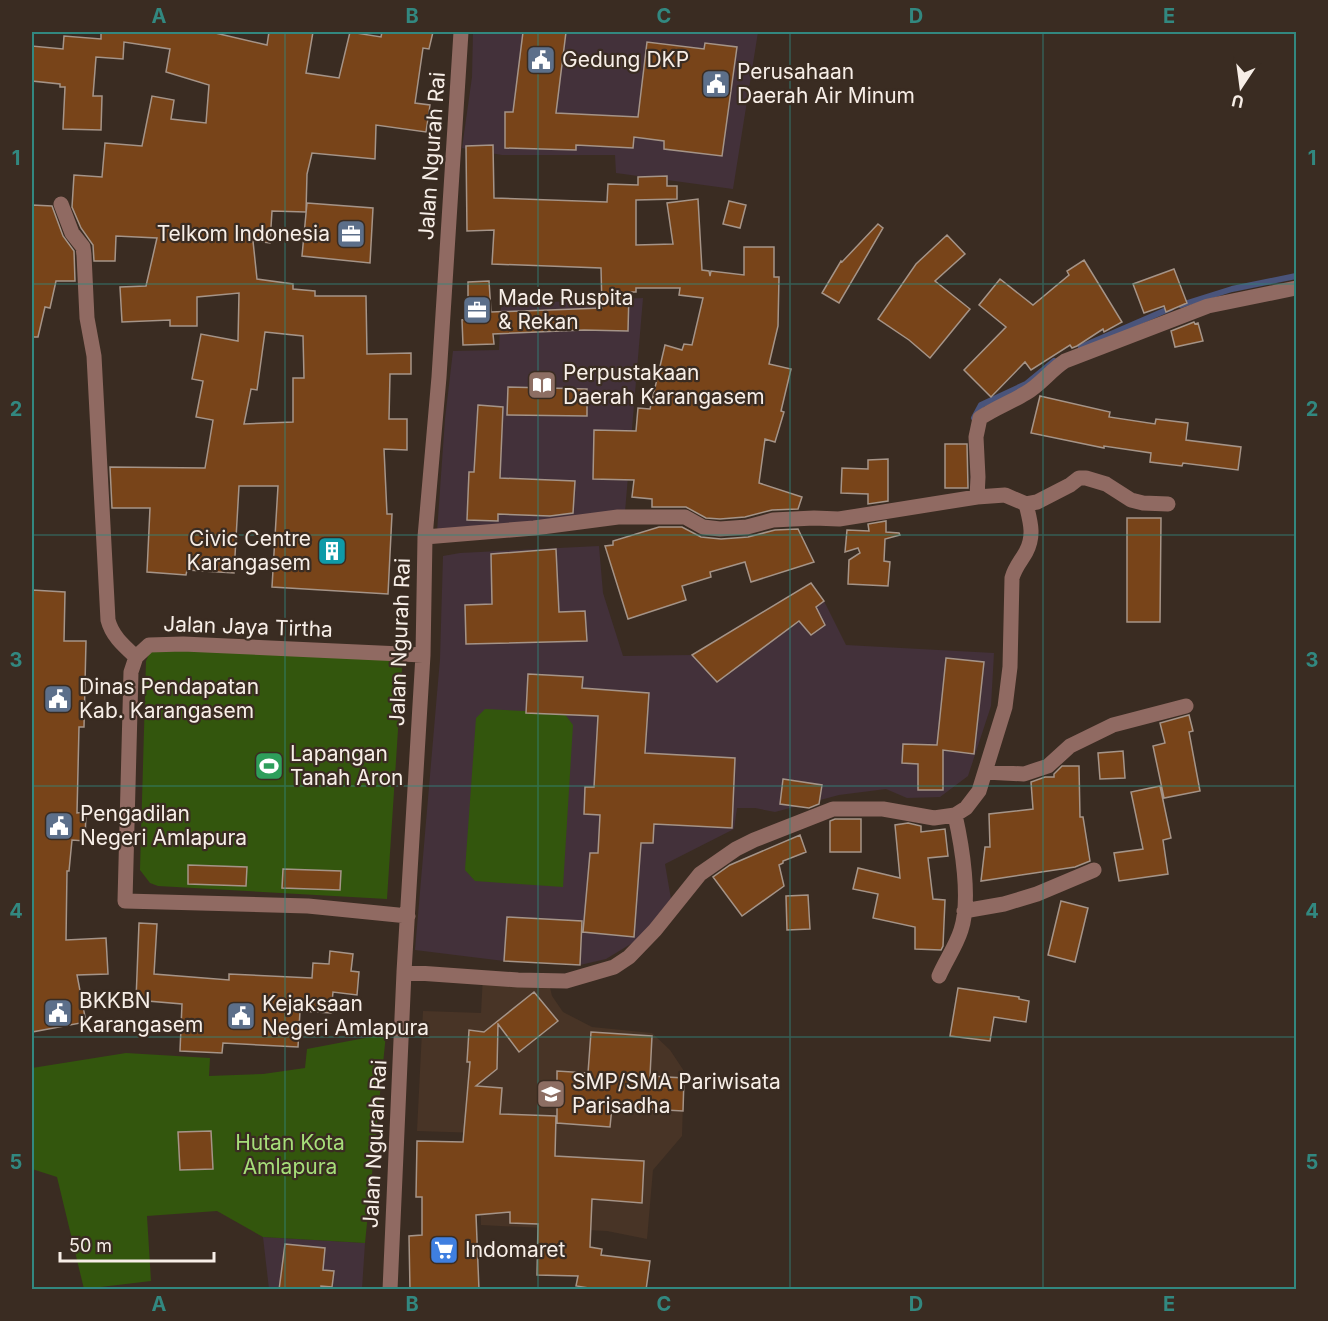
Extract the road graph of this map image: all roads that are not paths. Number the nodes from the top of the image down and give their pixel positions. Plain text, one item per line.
1 (461, 32) edge
2 (61, 204) dead end
3 (1296, 288) edge
4 (977, 497) junction
5 (1026, 504) junction
6 (1168, 504) dead end
7 (425, 537) junction
8 (423, 655) junction
9 (136, 657) junction
10 (1186, 706) dead end
11 (985, 772) junction
12 (955, 815) junction
13 (1094, 870) dead end
14 (964, 912) junction
15 (408, 916) junction
16 (404, 972) junction
17 (939, 976) dead end
18 (390, 1290) edge

1 - 7 street, Jalan Ngurah Rai
2 - 9 street
3 - 4 street
4 - 5 street
4 - 7 street
5 - 6 street
5 - 11 street
7 - 8 street, Jalan Ngurah Rai
8 - 9 street, Jalan Jaya Tirtha
8 - 15 street, Jalan Ngurah Rai
9 - 15 street
10 - 11 street
11 - 12 street
12 - 14 street
12 - 16 street
13 - 14 street
14 - 17 street
15 - 16 street, Jalan Ngurah Rai
16 - 18 street, Jalan Ngurah Rai

